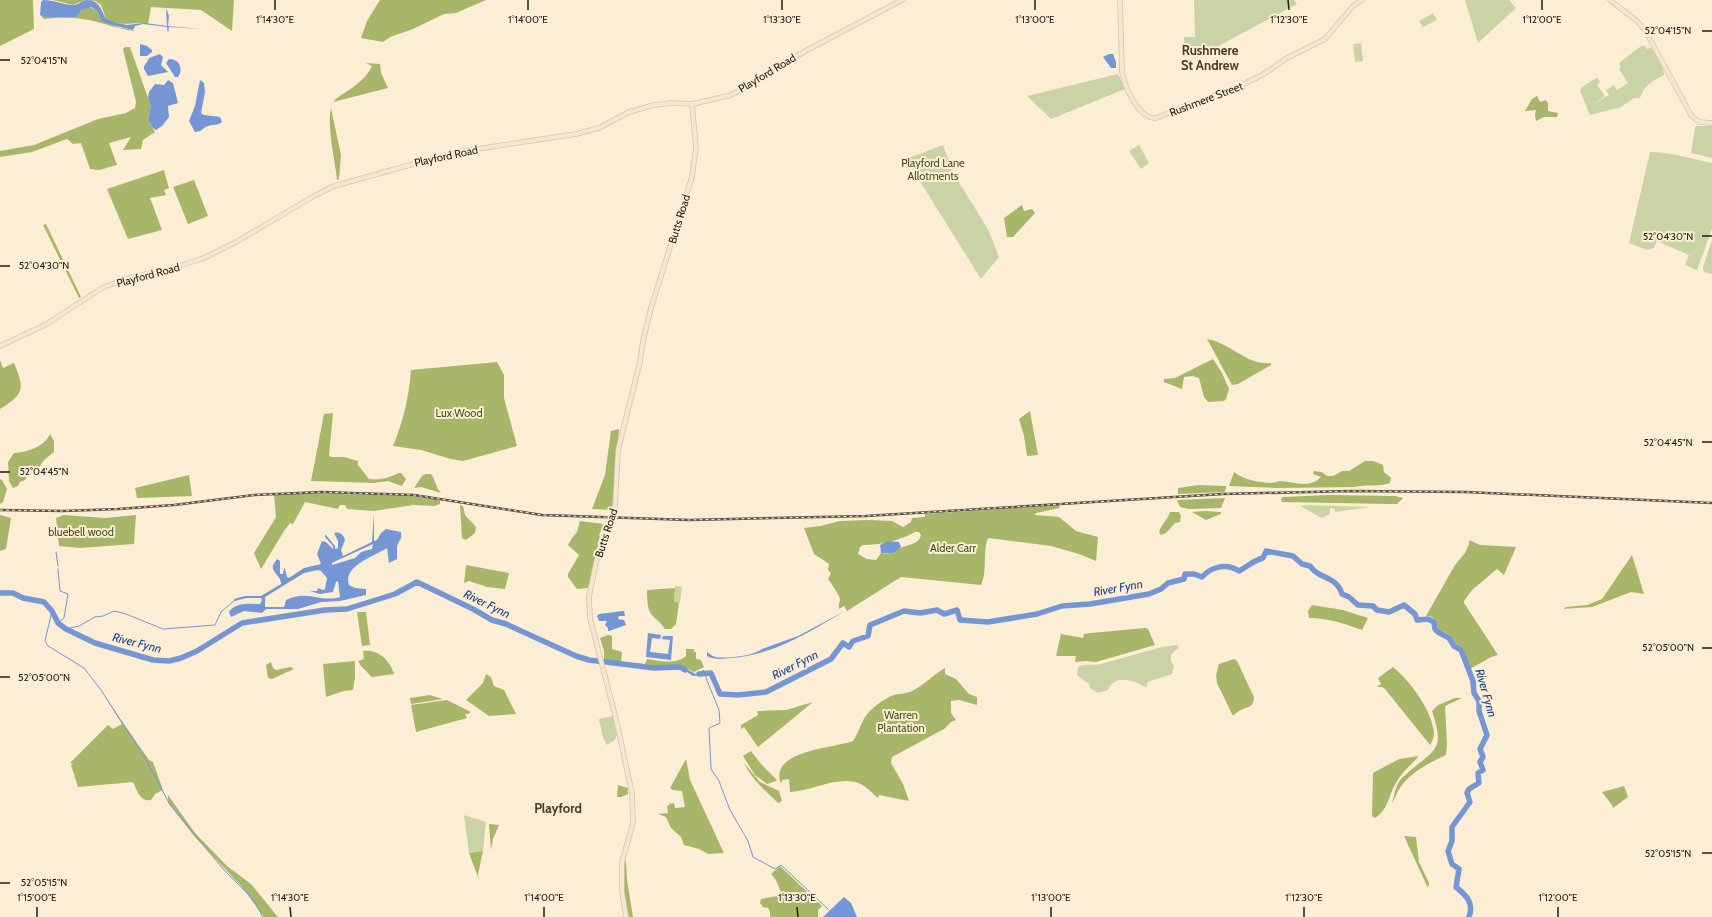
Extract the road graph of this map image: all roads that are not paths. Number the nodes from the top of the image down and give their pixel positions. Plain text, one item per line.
1 (902, 0) edge
2 (1120, 0) edge
3 (1362, 0) edge
4 (1610, 0) edge
5 (692, 104) junction
6 (1712, 123) edge
7 (0, 346) edge
8 (626, 917) edge

1 - 5 street, Playford Road
2 - 3 street, Rushmere Street
4 - 6 street
5 - 7 street, Playford Road
5 - 8 street, Butts Road, bridge

